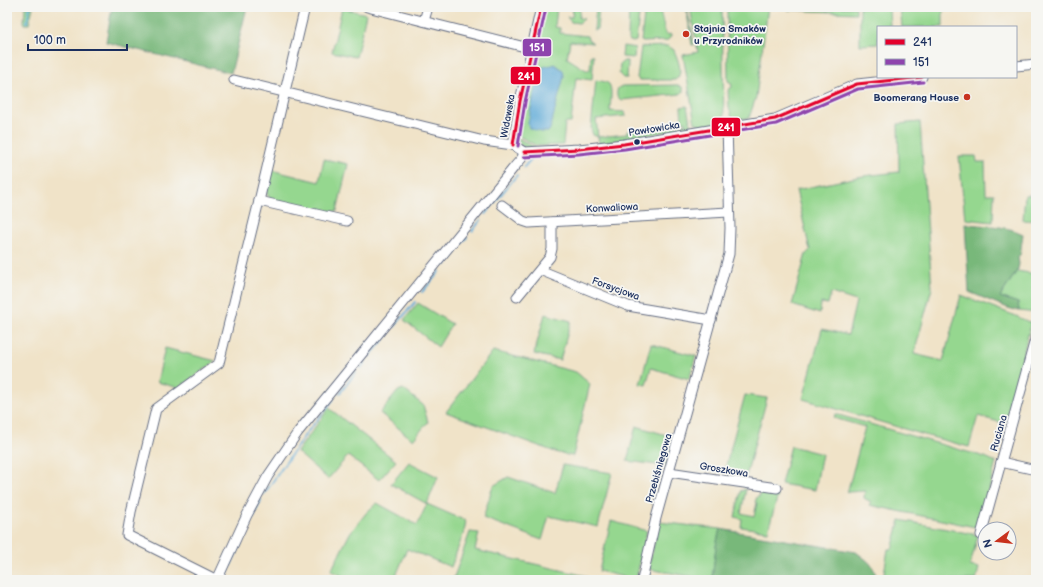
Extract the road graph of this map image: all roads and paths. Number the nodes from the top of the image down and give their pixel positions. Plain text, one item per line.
1 (305, 7) edge
2 (367, 7) edge
3 (428, 7) edge
4 (541, 7) edge
5 (424, 21) junction
6 (532, 47) junction
7 (1036, 64) edge
8 (1017, 66) edge
9 (913, 78) edge
10 (234, 80) dead end
11 (285, 92) junction
12 (727, 127) junction
13 (513, 146) junction
14 (524, 152) junction
15 (259, 201) junction
16 (502, 205) dead end
17 (729, 212) junction
18 (347, 221) dead end
19 (552, 222) junction
20 (540, 270) junction
21 (517, 297) dead end
22 (711, 320) junction
23 (1036, 336) edge
24 (1001, 462) junction
25 (1036, 470) edge
26 (669, 472) junction
27 (776, 488) dead end
28 (985, 521) edge
29 (217, 580) edge
30 (642, 580) edge

1 - 11 street
2 - 5 street
3 - 5 street
4 - 6 street, Widawska
5 - 6 street
6 - 13 street, Widawska
7 - 8 street
9 - 12 street, Pawłowicka
10 - 11 street
11 - 13 street
11 - 15 street
12 - 14 street, Pawłowicka
12 - 17 street, Przebiśniegowa
13 - 14 street, Widawska
14 - 29 street
15 - 18 street
15 - 29 street
16 - 19 street, Konwaliowa
17 - 19 street, Konwaliowa
17 - 22 street, Przebiśniegowa
19 - 20 street
20 - 21 street
20 - 22 street, Forsycjowa
22 - 26 street, Przebiśniegowa
23 - 24 street, Ruciana
24 - 25 street
24 - 28 street, Ruciana
26 - 27 street, Groszkowa
26 - 30 street, Przebiśniegowa

